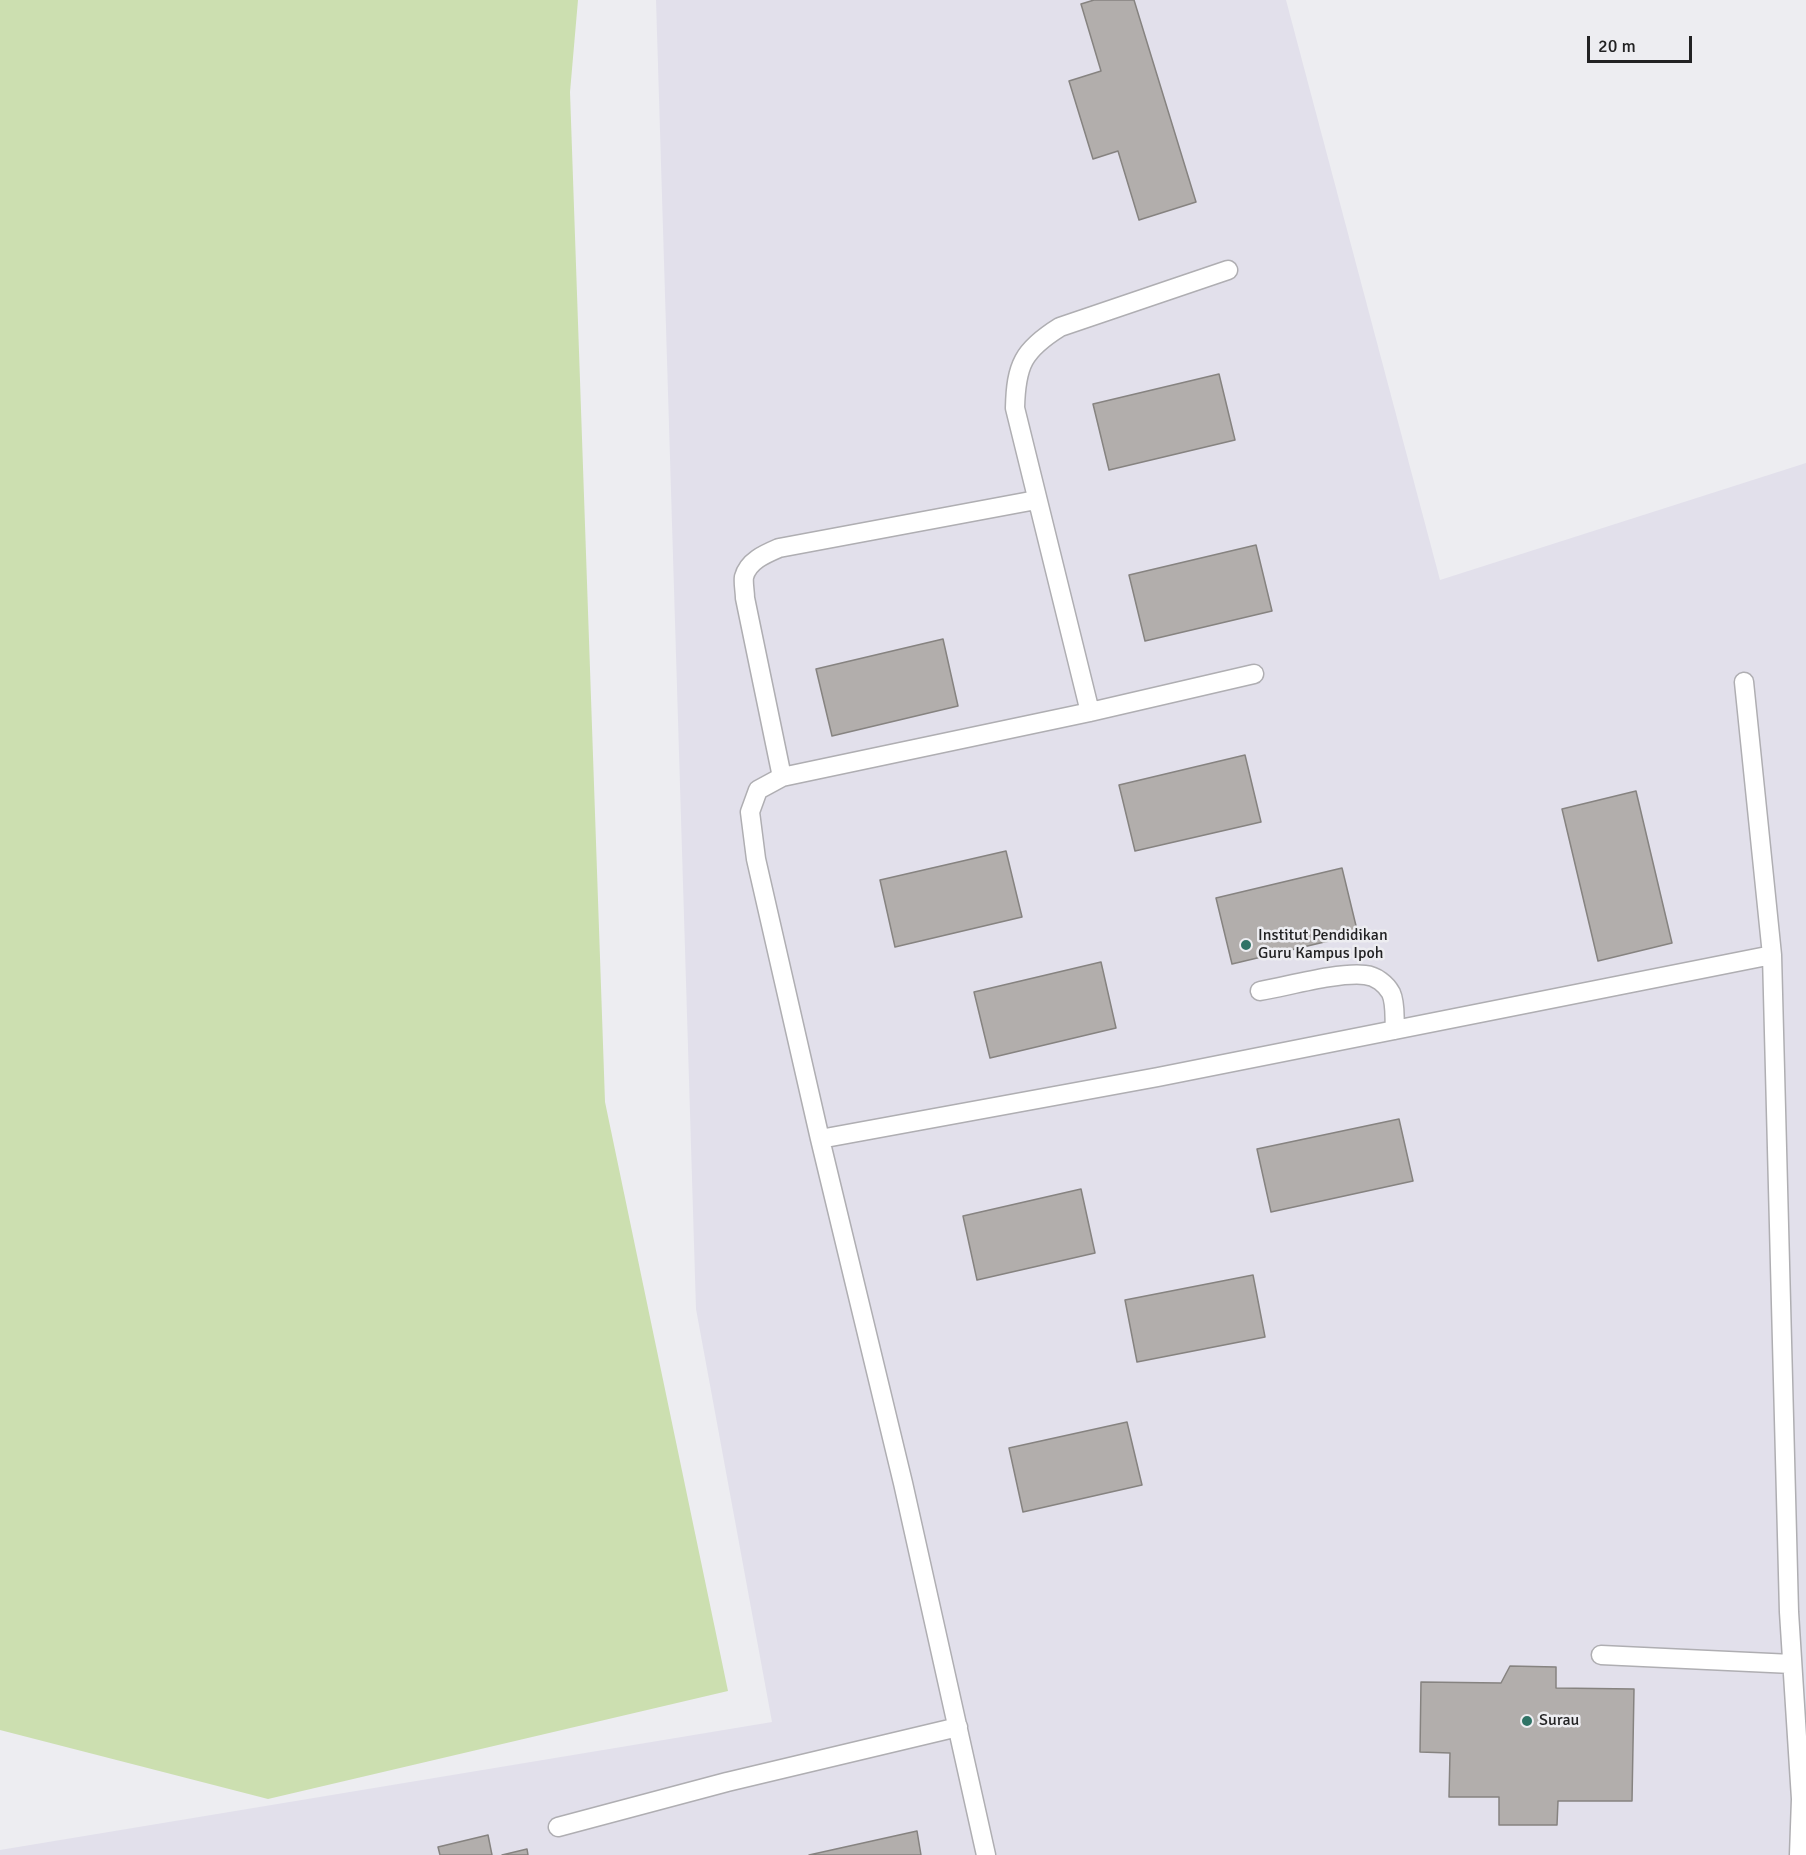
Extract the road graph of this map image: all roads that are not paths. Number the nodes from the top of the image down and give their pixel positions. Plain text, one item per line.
1 (1228, 270) dead end
2 (1036, 500) junction
3 (1254, 674) dead end
4 (1744, 682) dead end
5 (1090, 712) junction
6 (782, 777) junction
7 (1772, 955) junction
8 (1260, 991) dead end
9 (1395, 1030) junction
10 (820, 1139) junction
11 (1601, 1656) dead end
12 (1792, 1664) junction
13 (958, 1727) junction
14 (558, 1827) dead end
15 (986, 1855) edge
16 (1799, 1855) edge

1 - 2 lane
2 - 5 lane
2 - 6 lane
3 - 5 lane
4 - 7 lane
5 - 6 lane
6 - 10 lane
7 - 9 lane
7 - 12 lane
8 - 9 lane
9 - 10 lane
10 - 13 lane
11 - 12 lane
12 - 16 lane
13 - 14 lane
13 - 15 lane

